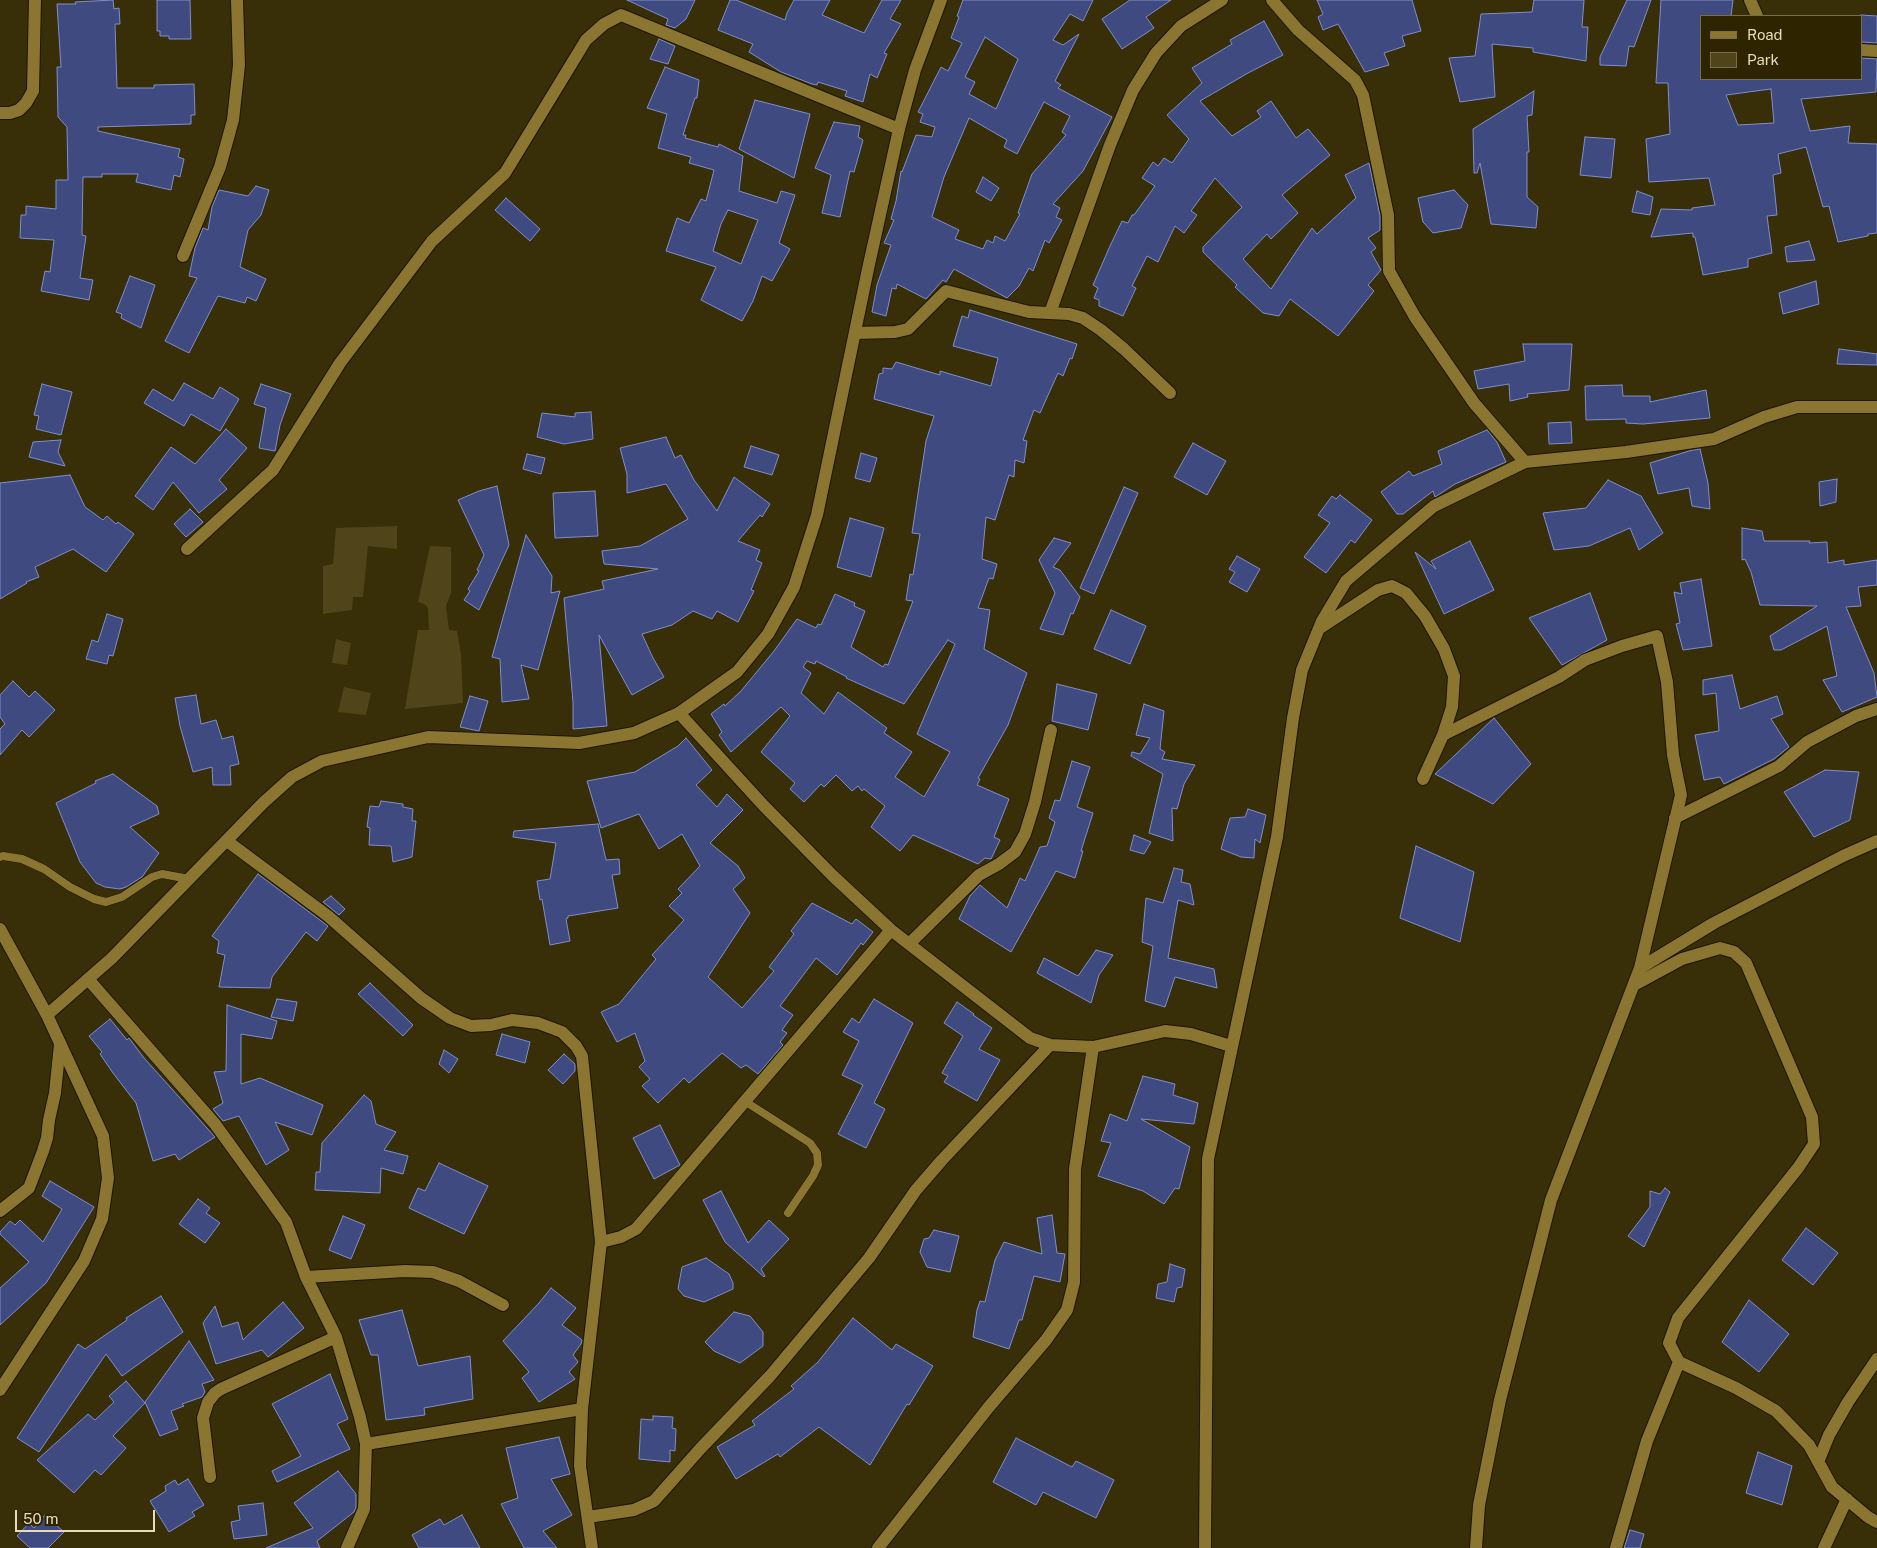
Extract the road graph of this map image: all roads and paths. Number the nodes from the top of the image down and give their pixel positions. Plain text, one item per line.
1 (35, 0) edge
2 (237, 0) edge
3 (941, 0) edge
4 (1222, 0) edge
5 (1272, 0) edge
6 (1750, 0) edge
7 (1757, 15) edge
8 (1862, 50) edge
9 (1877, 52) edge
10 (0, 113) edge
11 (899, 129) junction
12 (183, 256) dead end
13 (1050, 313) junction
14 (855, 333) junction
15 (1170, 392) dead end
16 (1877, 407) edge
17 (1525, 462) junction
18 (187, 549) dead end
19 (1318, 630) junction
20 (1877, 709) edge
21 (679, 714) junction
22 (1051, 730) dead end
23 (1443, 735) junction
24 (1423, 779) dead end
25 (1674, 818) junction
26 (227, 841) junction
27 (1877, 841) edge
28 (0, 857) edge
29 (189, 879) junction
30 (0, 929) edge
31 (891, 930) junction
32 (910, 944) junction
33 (1640, 968) junction
34 (88, 979) junction
35 (1634, 985) junction
36 (46, 1015) junction
37 (60, 1044) junction
38 (1050, 1044) junction
39 (1231, 1046) junction
40 (1093, 1047) junction
41 (746, 1102) junction
42 (0, 1211) edge
43 (788, 1212) dead end
44 (600, 1242) junction
45 (306, 1276) junction
46 (504, 1305) dead end
47 (336, 1337) junction
48 (1877, 1359) edge
49 (1679, 1362) junction
50 (0, 1390) edge
51 (582, 1409) junction
52 (366, 1444) junction
53 (1818, 1462) junction
54 (210, 1477) dead end
55 (1847, 1499) junction
56 (588, 1517) junction
57 (1877, 1522) edge
58 (347, 1548) edge
59 (592, 1548) edge
60 (878, 1548) edge
61 (1205, 1548) edge
62 (1476, 1548) edge
63 (1616, 1548) edge
64 (1824, 1548) edge

1 - 10 street
2 - 12 street
3 - 11 street
4 - 13 street
5 - 17 street
6 - 7 street
8 - 9 street
11 - 14 street
11 - 18 street
13 - 14 street
13 - 15 street
14 - 21 street
16 - 17 street
17 - 19 street
19 - 23 street
19 - 39 street
20 - 25 street
21 - 26 street
21 - 31 street
22 - 32 street
23 - 24 street
23 - 25 street
25 - 33 street
26 - 29 street
26 - 44 street
27 - 33 street
28 - 29 lane
29 - 34 street
30 - 36 street
31 - 32 street
31 - 41 street
32 - 38 street
33 - 35 street
34 - 36 street
34 - 45 street
35 - 49 street
35 - 62 street
36 - 37 street
37 - 42 street
37 - 50 street
38 - 40 street
38 - 56 street
39 - 40 street
39 - 61 street
40 - 60 street
41 - 43 lane
41 - 44 street
44 - 51 street
45 - 46 street
45 - 47 street
47 - 52 street
47 - 54 street
48 - 53 street
49 - 53 street
49 - 63 street
51 - 52 street
51 - 56 street
52 - 58 street
53 - 55 street
55 - 57 street
55 - 64 street
56 - 59 street

